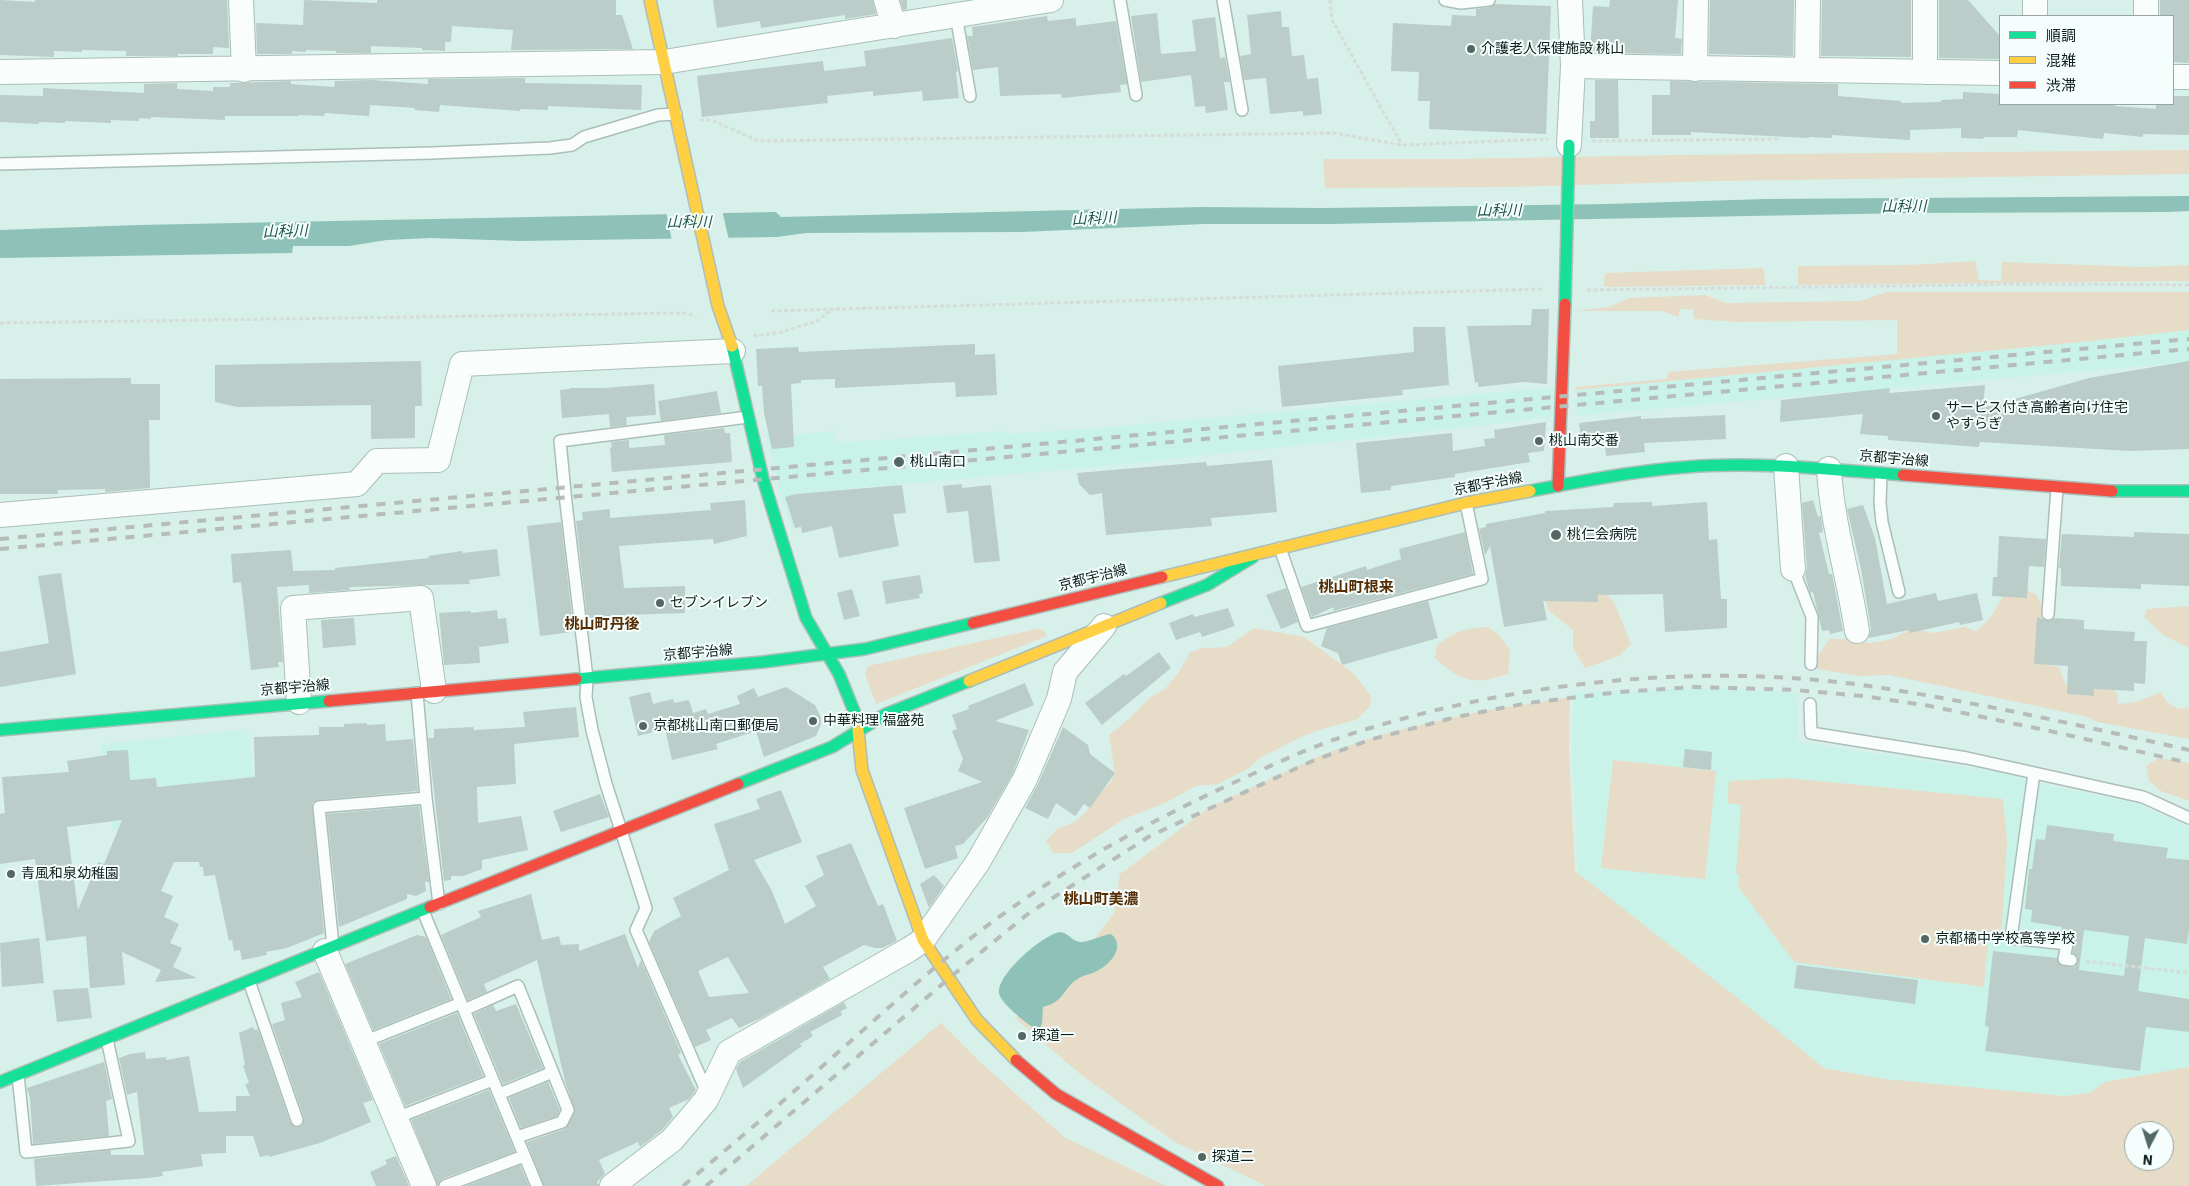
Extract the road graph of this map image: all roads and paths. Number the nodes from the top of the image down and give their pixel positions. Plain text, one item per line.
1 (241, 0) edge
2 (650, 0) edge
3 (886, 0) edge
4 (1051, 0) edge
5 (1120, 0) edge
6 (1222, 0) edge
7 (1330, 0) edge
8 (1445, 0) edge
9 (1489, 0) edge
10 (1570, 0) edge
11 (1696, 0) edge
12 (1808, 0) edge
13 (1925, 0) edge
14 (2035, 0) edge
15 (2146, 0) edge
16 (978, 6) edge
17 (956, 15) junction
18 (2035, 15) edge
19 (2146, 15) edge
20 (894, 26) junction
21 (664, 62) junction
22 (1573, 66) junction
23 (1695, 69) junction
24 (244, 70) junction
25 (1806, 70) junction
26 (0, 72) edge
27 (1925, 72) junction
28 (1999, 73) edge
29 (2174, 77) edge
30 (2189, 77) edge
31 (1136, 95) dead end
32 (970, 96) dead end
33 (1242, 110) dead end
34 (676, 114) junction
35 (1535, 139) dead end
36 (1782, 139) dead end
37 (1592, 141) dead end
38 (1402, 145) junction
39 (1569, 145) joint
40 (0, 164) edge
41 (1565, 285) junction
42 (2189, 285) edge
43 (772, 311) dead end
44 (830, 311) junction
45 (724, 322) junction
46 (0, 323) edge
47 (731, 345) junction
48 (748, 417) junction
49 (1786, 466) junction
50 (1829, 469) junction
51 (1881, 473) junction
52 (1558, 486) junction
53 (2056, 488) junction
54 (2189, 491) edge
55 (1466, 503) junction
56 (0, 515) edge
57 (1280, 548) junction
58 (1258, 554) junction
59 (1793, 569) joint
60 (1899, 592) dead end
61 (2048, 614) dead end
62 (1104, 626) junction
63 (1857, 631) dead end
64 (827, 654) junction
65 (1811, 664) dead end
66 (587, 678) junction
67 (426, 691) junction
68 (299, 702) junction
69 (1810, 704) dead end
70 (0, 730) edge
71 (856, 732) junction
72 (2034, 773) junction
73 (426, 798) junction
74 (2189, 818) edge
75 (621, 829) junction
76 (440, 904) junction
77 (423, 911) junction
78 (923, 940) junction
79 (329, 949) junction
80 (2071, 960) joint
81 (2189, 973) edge
82 (249, 981) junction
83 (462, 1006) junction
84 (107, 1038) junction
85 (363, 1042) junction
86 (553, 1072) junction
87 (18, 1075) junction
88 (493, 1080) junction
89 (0, 1082) edge
90 (499, 1094) junction
91 (708, 1096) junction
92 (396, 1118) junction
93 (297, 1120) dead end
94 (517, 1137) junction
95 (524, 1156) junction
96 (424, 1186) edge
97 (445, 1186) edge
98 (537, 1186) edge
99 (612, 1186) edge
100 (1218, 1186) edge

1 - 24 street
2 - 21 street
3 - 20 street
4 - 16 street
5 - 31 lane
6 - 33 lane
7 - 38 path
8 - 9 lane
10 - 22 street
11 - 23 street
12 - 25 street
13 - 27 street
14 - 18 street
15 - 19 street
16 - 17 street
17 - 20 street
17 - 32 lane
20 - 21 street
21 - 24 street
21 - 34 street
22 - 23 street
22 - 39 street
23 - 25 street
24 - 26 street
25 - 27 street
27 - 28 street
29 - 30 street
34 - 38 path
34 - 40 lane
34 - 45 street
35 - 38 path
36 - 37 path
39 - 41 street
41 - 42 path
41 - 44 path
41 - 52 street
43 - 44 path
44 - 47 path
45 - 46 path
45 - 47 street
47 - 48 street
47 - 56 street
48 - 64 street
48 - 66 lane
49 - 50 street, 京都宇治線
49 - 52 street, 京都宇治線
49 - 59 street
50 - 51 street, 京都宇治線
50 - 63 street
51 - 53 street, 京都宇治線
51 - 60 lane
52 - 55 street, 京都宇治線
53 - 54 street, 京都宇治線
53 - 61 lane
55 - 57 street, 京都宇治線
55 - 57 lane
57 - 58 street, 京都宇治線
58 - 62 street
58 - 64 street, 京都宇治線
59 - 65 lane
62 - 71 street
62 - 78 street
64 - 66 street, 京都宇治線
64 - 71 street
66 - 67 street, 京都宇治線
66 - 75 lane
67 - 68 street, 京都宇治線
67 - 68 street
67 - 73 lane
68 - 70 street, 京都宇治線
69 - 72 lane
71 - 75 street
71 - 78 street
72 - 74 lane
72 - 80 lane
73 - 76 lane
73 - 79 lane
75 - 76 street
75 - 91 lane
76 - 77 street
77 - 79 street
77 - 83 lane
78 - 91 street
78 - 100 street
79 - 82 street
79 - 85 street
80 - 81 path
82 - 84 street
82 - 93 lane
83 - 85 lane
83 - 86 lane
83 - 88 lane
84 - 87 street
84 - 87 lane
85 - 92 street
86 - 90 lane
86 - 94 lane
87 - 89 street
88 - 90 lane
88 - 92 lane
90 - 94 lane
91 - 99 street
92 - 96 street
94 - 95 lane
95 - 97 lane
95 - 98 lane

